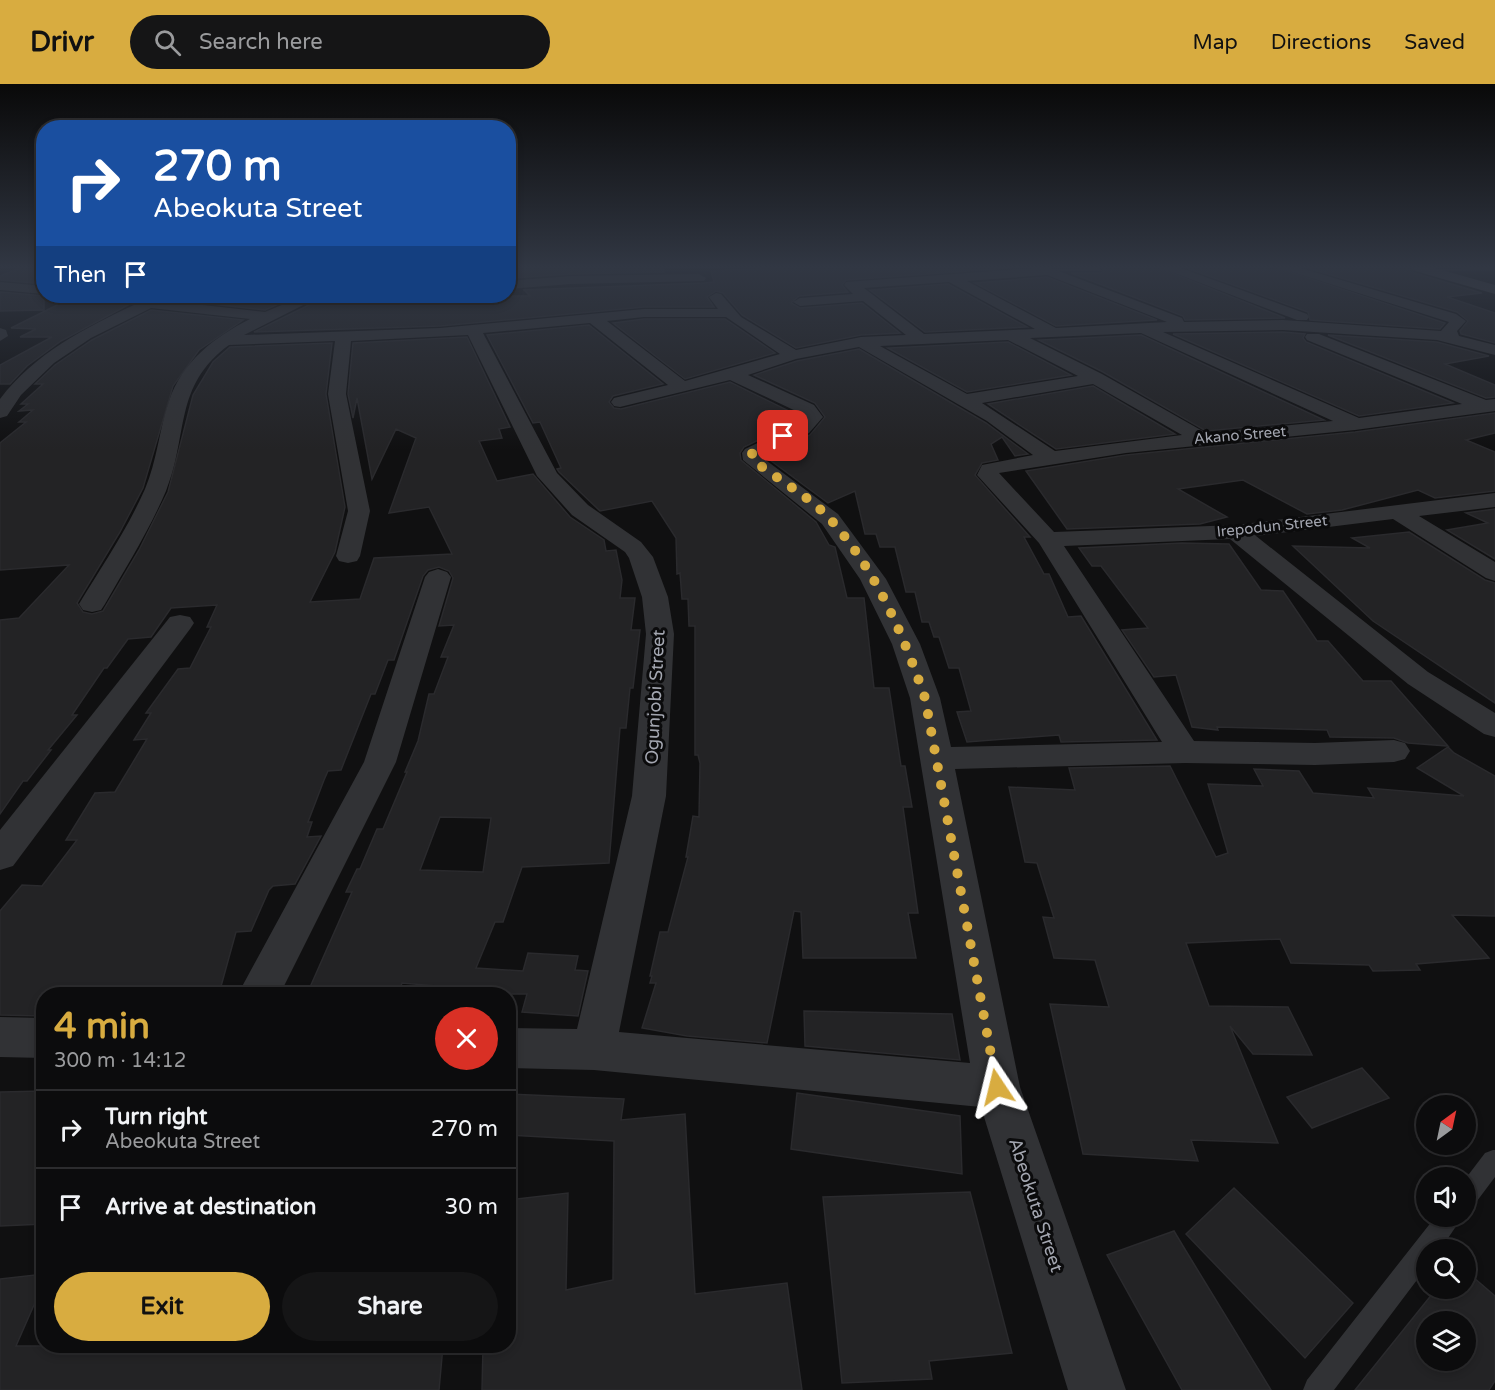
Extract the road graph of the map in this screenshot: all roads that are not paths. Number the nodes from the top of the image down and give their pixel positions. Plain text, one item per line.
1 (98, 328) edge
2 (245, 328) edge
3 (494, 328) edge
4 (606, 328) edge
5 (751, 328) edge
6 (906, 328) edge
7 (1045, 328) edge
8 (1140, 328) joint
9 (1290, 328) edge
10 (1334, 328) edge
11 (1454, 328) edge
12 (473, 330) junction
13 (1054, 333) junction
14 (1013, 336) junction
15 (343, 337) junction
16 (1452, 337) junction
17 (919, 338) junction
18 (225, 340) junction
19 (861, 342) junction
20 (1495, 350) edge
21 (793, 355) junction
22 (732, 374) junction
23 (1096, 378) junction
24 (682, 387) junction
25 (966, 400) junction
26 (620, 402) dead end
27 (1490, 405) edge
28 (0, 412) edge
29 (1356, 424) junction
30 (1202, 438) junction
31 (1048, 456) junction
32 (1495, 500) edge
33 (1398, 513) junction
34 (1236, 531) junction
35 (1048, 539) junction
36 (348, 556) dead end
37 (1495, 573) edge
38 (438, 577) dead end
39 (92, 604) dead end
40 (180, 623) dead end
41 (1495, 727) edge
42 (1394, 751) dead end
43 (1185, 752) junction
44 (937, 758) junction
45 (0, 856) edge
46 (263, 987) edge
47 (0, 1037) edge
48 (36, 1038) edge
49 (516, 1048) edge
50 (594, 1050) junction
51 (997, 1087) junction
52 (1493, 1161) dead end
53 (1476, 1184) edge
54 (1443, 1227) edge
55 (1097, 1390) edge
56 (1317, 1390) edge

1 - 28 street
2 - 18 street
3 - 12 street
4 - 24 street
5 - 21 street
6 - 17 street
7 - 13 street
8 - 13 street
8 - 29 street
9 - 27 street
10 - 16 street
11 - 16 street
12 - 15 street
12 - 50 street, Ogunjobi Street
13 - 14 street
14 - 17 street
14 - 23 street
15 - 18 street
15 - 36 street
16 - 20 street
17 - 19 street
18 - 39 street
19 - 21 street
19 - 25 street
21 - 22 street
22 - 24 street
22 - 44 street, Abeokuta Street
23 - 25 street
23 - 30 street
24 - 26 street
25 - 31 street
27 - 29 street, Akano Street
29 - 30 street, Akano Street
30 - 31 street, Akano Street
31 - 35 street, Akano Street
32 - 33 street, Irepodun Street
33 - 34 street, Irepodun Street
33 - 37 street
34 - 35 street, Irepodun Street
34 - 41 street
35 - 43 street
38 - 46 street
40 - 45 street
42 - 43 street
43 - 44 street
44 - 51 street, Abeokuta Street
47 - 48 street
49 - 50 street
50 - 51 street
51 - 55 street, Abeokuta Street
52 - 53 lane
54 - 56 lane

